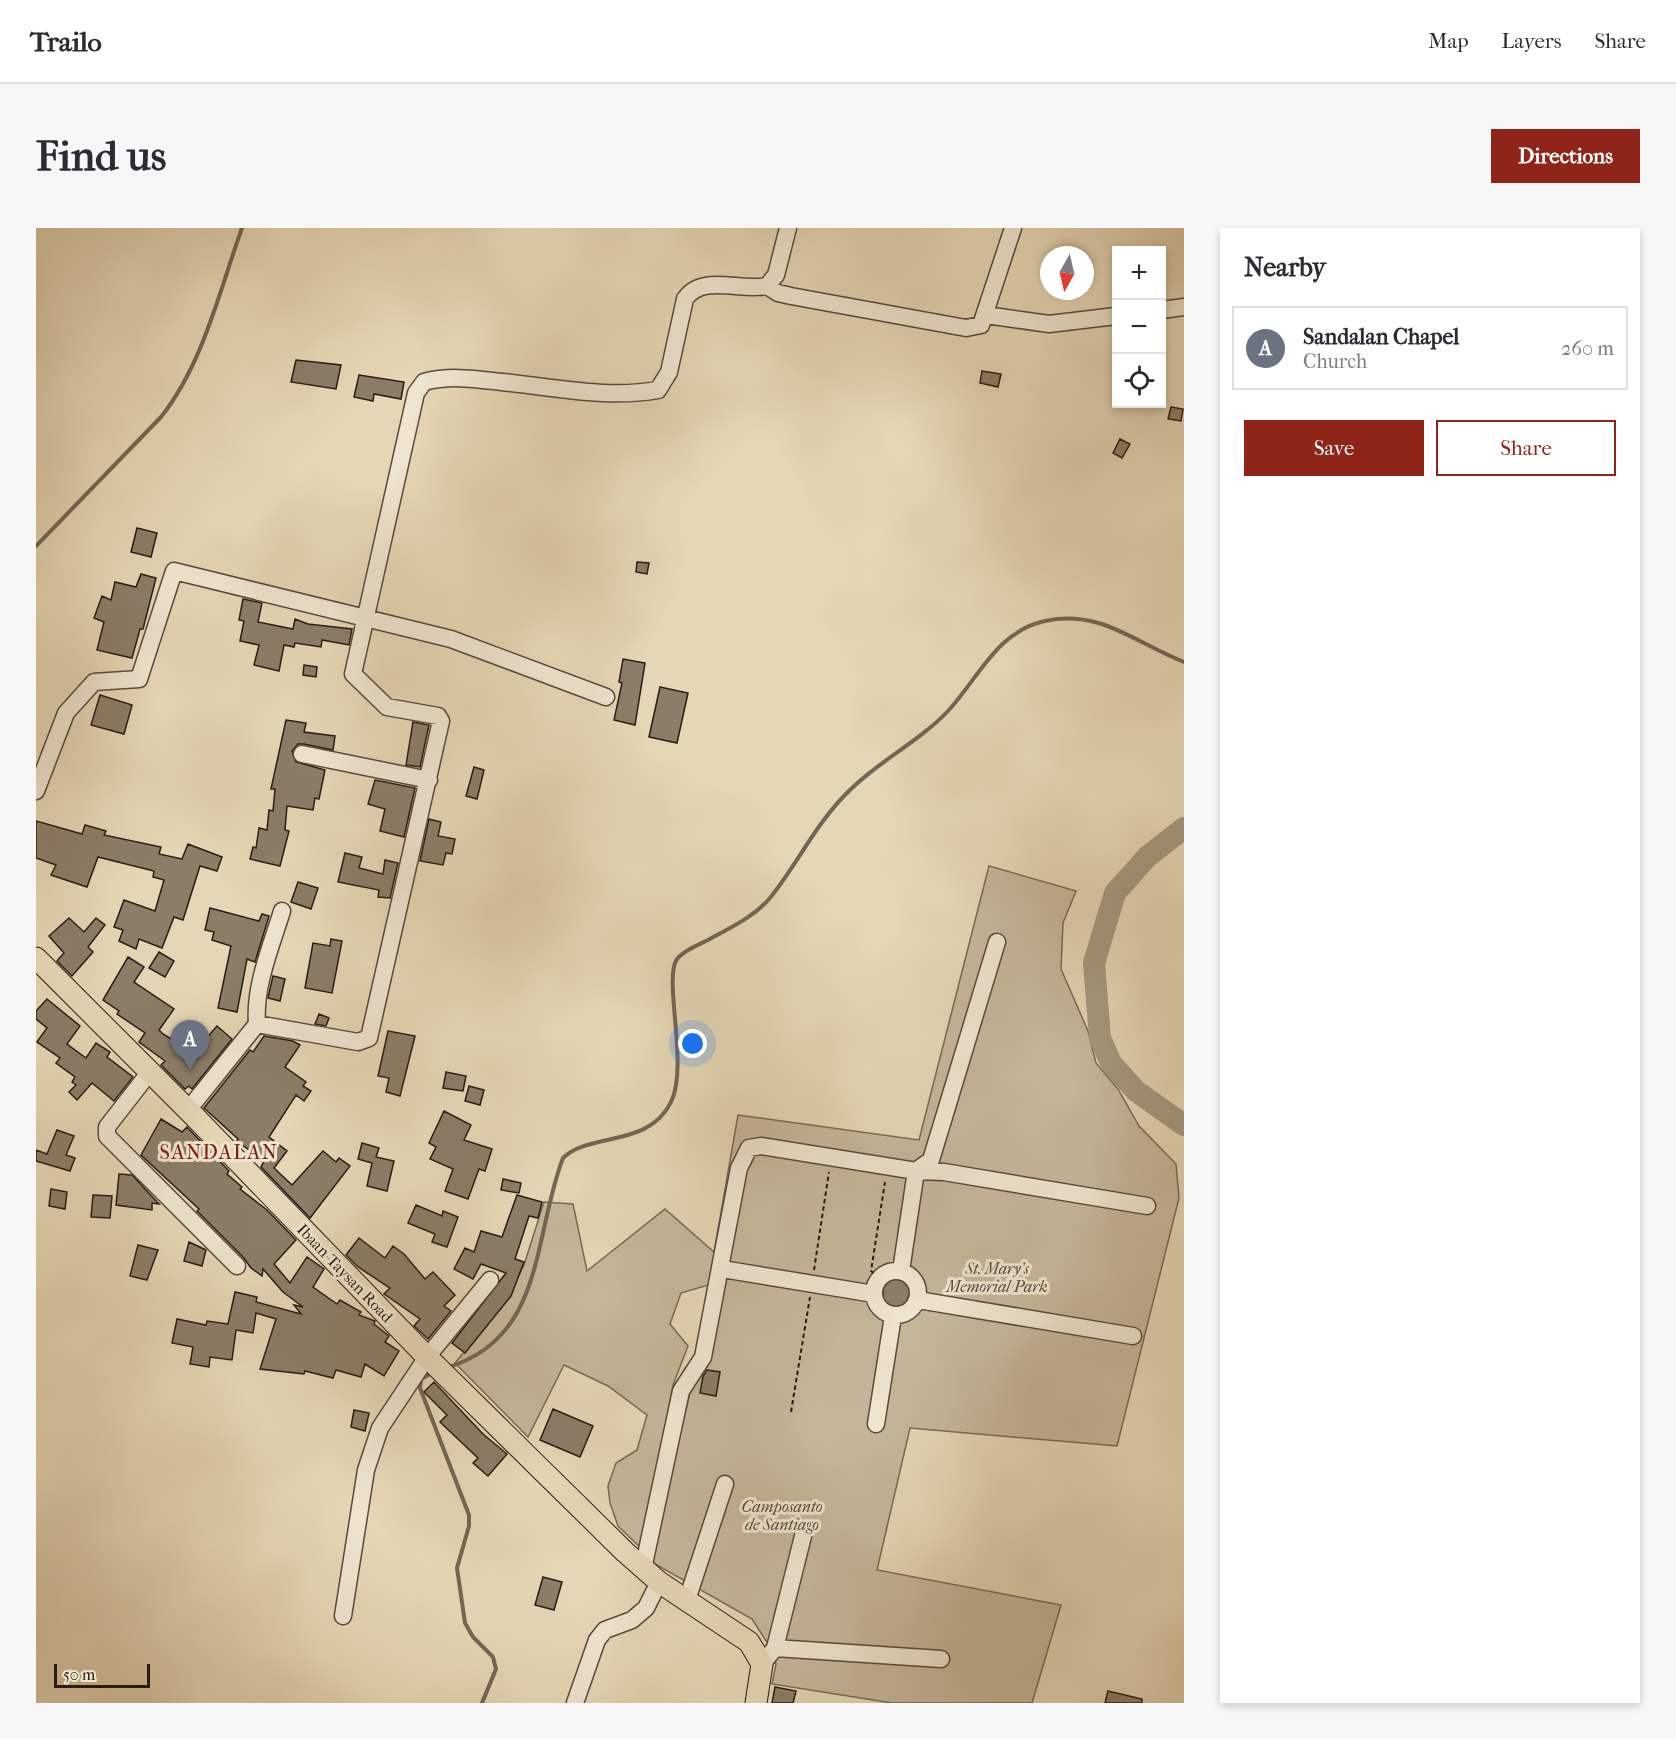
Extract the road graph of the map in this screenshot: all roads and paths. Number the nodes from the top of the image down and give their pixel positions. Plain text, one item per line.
1 (788, 228) edge
2 (1013, 228) edge
3 (767, 286) junction
4 (1184, 307) edge
5 (1166, 309) edge
6 (986, 315) junction
7 (1112, 316) edge
8 (366, 616) junction
9 (606, 698) dead end
10 (302, 754) dead end
11 (429, 780) junction
12 (36, 791) edge
13 (282, 911) dead end
14 (997, 942) dead end
15 (36, 958) edge
16 (257, 1024) junction
17 (149, 1073) junction
18 (188, 1110) junction
19 (887, 1167) junction
20 (916, 1171) junction
21 (1147, 1206) dead end
22 (237, 1266) dead end
23 (722, 1269) junction
24 (901, 1271) junction
25 (490, 1280) dead end
26 (877, 1286) junction
27 (918, 1300) junction
28 (893, 1316) junction
29 (1133, 1336) dead end
30 (427, 1357) junction
31 (876, 1424) dead end
32 (725, 1484) dead end
33 (804, 1532) dead end
34 (643, 1569) junction
35 (659, 1582) junction
36 (687, 1600) junction
37 (343, 1616) dead end
38 (768, 1656) junction
39 (941, 1659) dead end
40 (575, 1703) edge
41 (756, 1703) edge

1 - 3 street
2 - 6 street
3 - 6 street
3 - 8 street
4 - 5 street
6 - 7 street
8 - 9 street
8 - 11 street
8 - 12 street
10 - 11 street
11 - 16 street
13 - 16 street
14 - 20 street
15 - 17 main road, Ibaan-Taysan Road
16 - 18 street
17 - 18 main road, Ibaan-Taysan Road
17 - 22 street
18 - 30 main road, Ibaan-Taysan Road
19 - 20 street
19 - 23 street
19 - 26 path
20 - 21 street
20 - 24 street
23 - 26 street
23 - 34 street
24 - 26 street
24 - 27 street
25 - 30 street
26 - 28 street
27 - 28 street
27 - 29 street
28 - 31 street
30 - 34 main road, Ibaan-Taysan Road
30 - 37 street
32 - 36 street
33 - 38 street
34 - 35 main road, Ibaan-Taysan Road
35 - 36 main road, Ibaan-Taysan Road
35 - 40 street
36 - 38 main road, Ibaan-Taysan Road
38 - 39 street
38 - 41 main road

